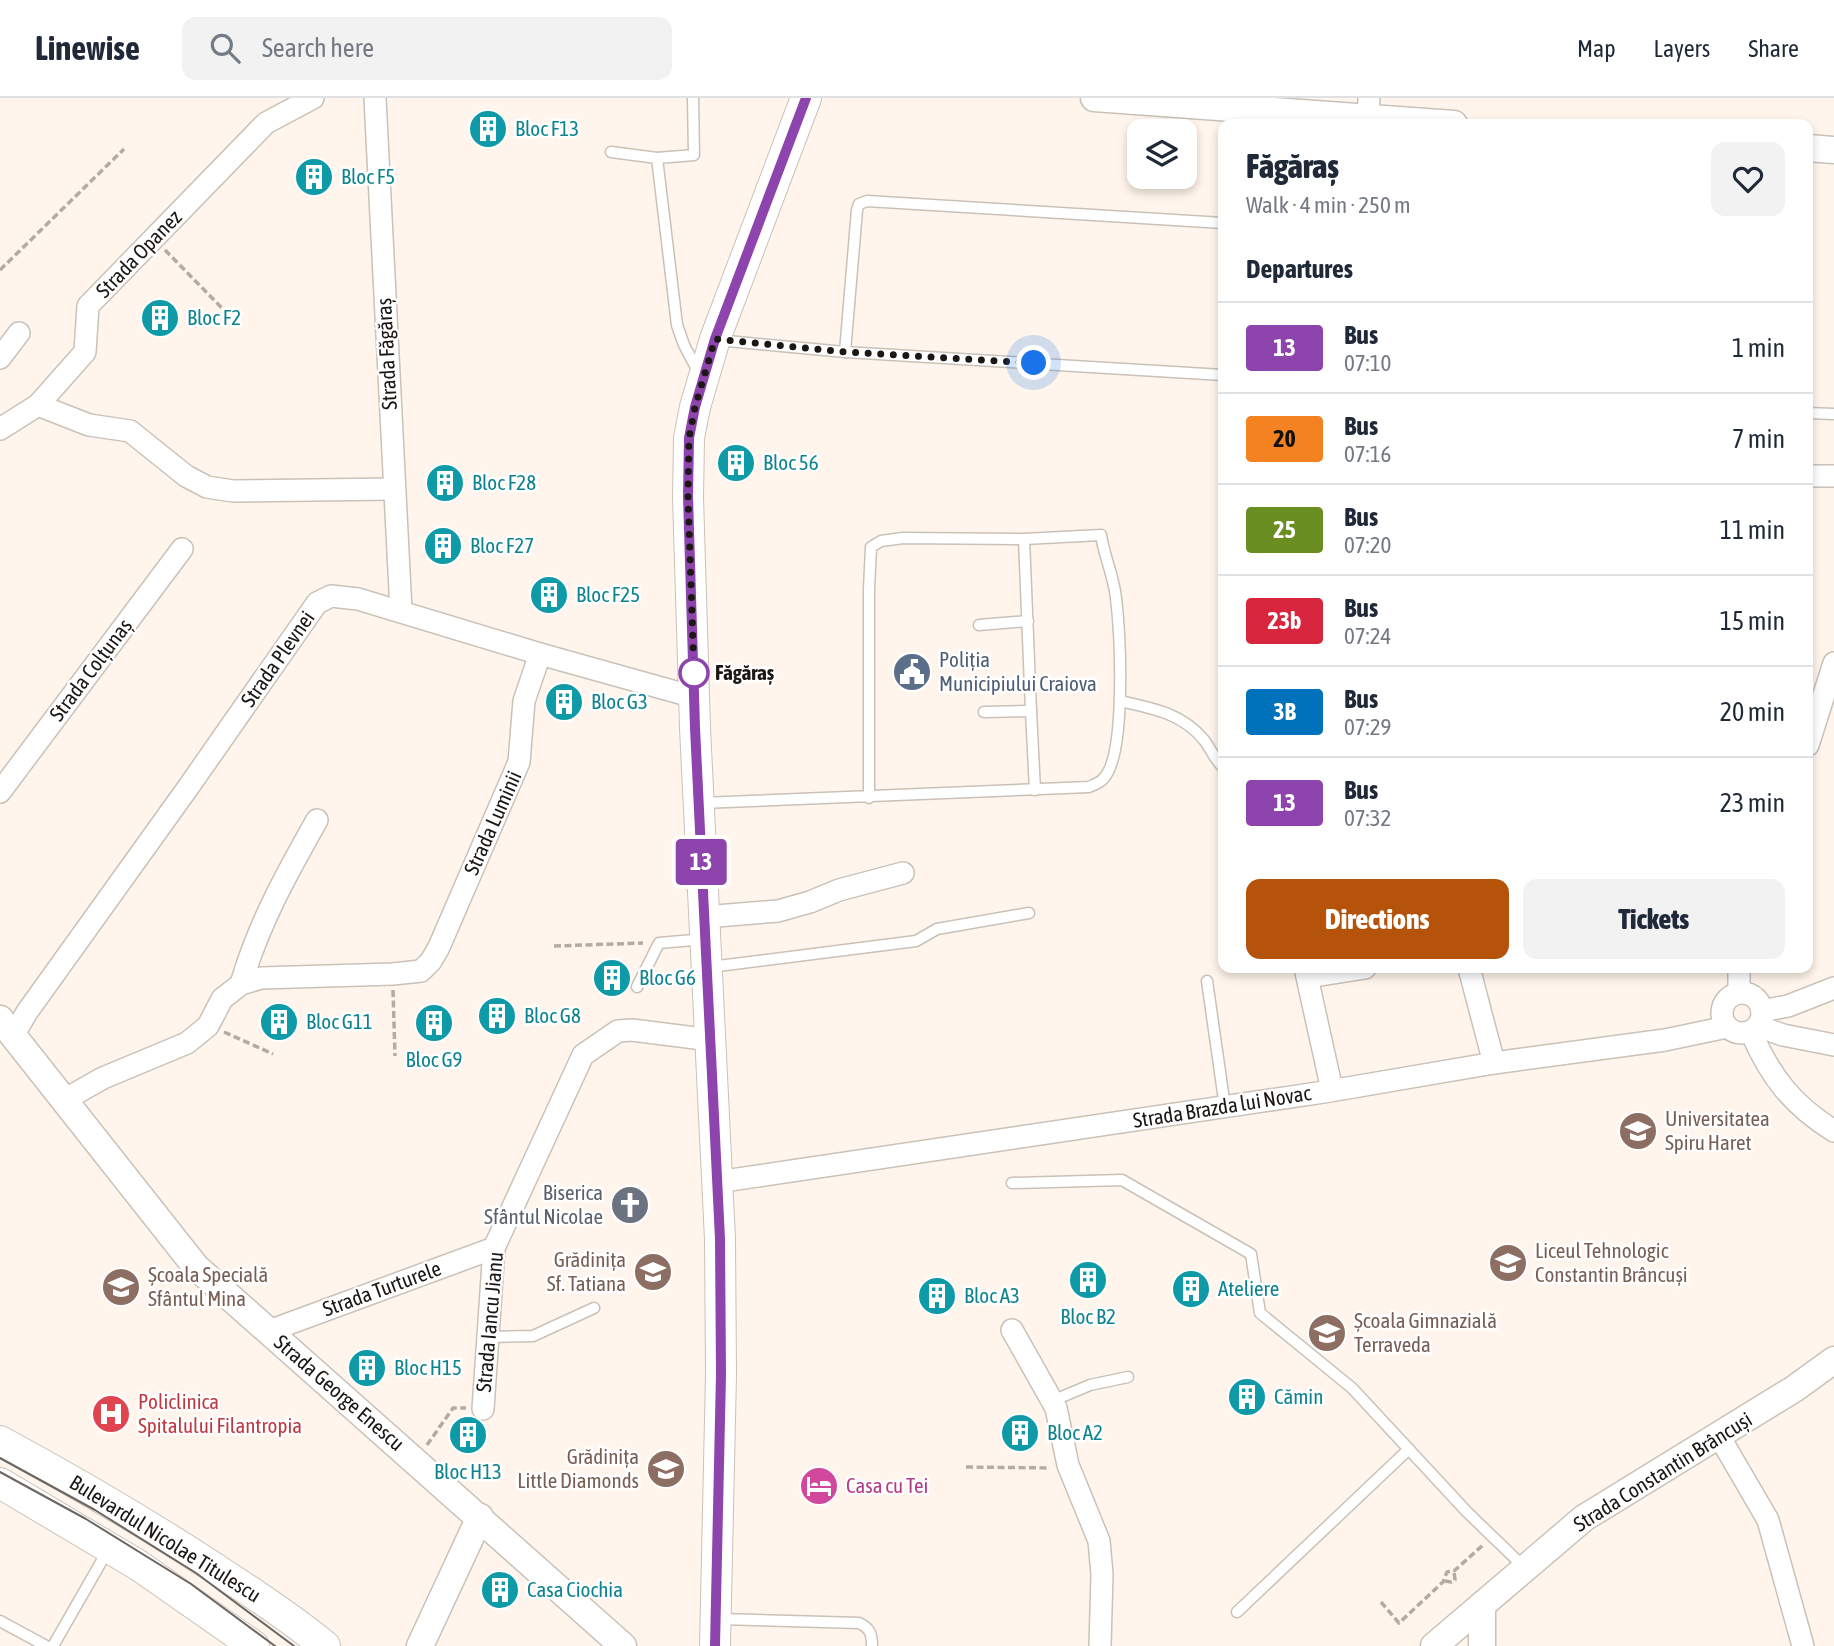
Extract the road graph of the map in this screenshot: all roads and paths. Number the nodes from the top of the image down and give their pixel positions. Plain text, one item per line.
1 (313, 98) edge
2 (375, 98) edge
3 (693, 98) edge
4 (806, 98) edge
5 (1094, 98) edge
6 (1369, 108) edge
7 (1427, 119) edge
8 (124, 149) dead end
9 (1813, 149) edge
10 (1834, 150) edge
11 (611, 152) dead end
12 (657, 158) junction
13 (1218, 223) edge
14 (154, 239) junction
15 (0, 270) edge
16 (223, 309) dead end
17 (19, 332) dead end
18 (715, 339) junction
19 (845, 352) junction
20 (0, 358) edge
21 (1218, 375) edge
22 (703, 379) junction
23 (38, 405) junction
24 (1813, 413) edge
25 (1834, 414) edge
26 (0, 429) edge
27 (1813, 476) edge
28 (1834, 476) edge
29 (394, 489) junction
30 (1024, 539) junction
31 (182, 549) dead end
32 (401, 611) junction
33 (1027, 621) junction
34 (979, 625) dead end
35 (540, 654) junction
36 (1834, 663) edge
37 (694, 697) junction
38 (1120, 701) junction
39 (1031, 711) junction
40 (984, 712) dead end
41 (1813, 729) edge
42 (1218, 762) edge
43 (1035, 790) junction
44 (0, 792) edge
45 (869, 798) junction
46 (699, 803) junction
47 (317, 820) dead end
48 (903, 873) dead end
49 (1028, 913) dead end
50 (705, 941) junction
51 (659, 943) junction
52 (554, 946) dead end
53 (1306, 973) edge
54 (1470, 973) edge
55 (1739, 973) edge
56 (393, 974) junction
57 (1207, 981) dead end
58 (241, 984) junction
59 (637, 987) dead end
60 (1739, 993) junction
61 (1831, 997) edge
62 (1757, 1023) junction
63 (208, 1026) junction
64 (6, 1027) edge
65 (1727, 1027) junction
66 (711, 1040) junction
67 (1834, 1045) edge
68 (273, 1054) dead end
69 (395, 1056) dead end
70 (1494, 1063) junction
71 (1332, 1090) junction
72 (64, 1100) junction
73 (1225, 1107) junction
74 (1834, 1131) edge
75 (717, 1182) junction
76 (1012, 1184) dead end
77 (494, 1248) junction
78 (594, 1308) dead end
79 (1012, 1330) dead end
80 (269, 1331) junction
81 (488, 1337) junction
82 (1834, 1360) edge
83 (1128, 1377) dead end
84 (1052, 1401) junction
85 (482, 1409) joint
86 (1719, 1436) junction
87 (0, 1441) edge
88 (1409, 1449) junction
89 (416, 1461) junction
90 (966, 1467) dead end
91 (1069, 1468) junction
92 (0, 1483) edge
93 (480, 1517) junction
94 (1493, 1537) junction
95 (109, 1547) junction
96 (1525, 1569) junction
97 (1454, 1571) junction
98 (1445, 1581) junction
99 (1381, 1602) dead end
100 (1482, 1606) junction
101 (1237, 1612) dead end
102 (0, 1621) edge
103 (716, 1633) edge
104 (247, 1643) edge
105 (46, 1646) edge
106 (53, 1646) edge
107 (325, 1646) edge
108 (421, 1646) edge
109 (623, 1646) edge
110 (872, 1646) edge
111 (1100, 1646) edge
112 (1434, 1646) edge
113 (1482, 1646) edge
114 (1803, 1646) edge

1 - 14 street, Strada Opanez
2 - 29 street, Strada Făgăraș
3 - 12 lane
4 - 18 main road
5 - 6 street
6 - 7 street
8 - 15 path
9 - 10 street
11 - 12 lane
12 - 22 lane
13 - 19 lane
14 - 16 path
14 - 23 street, Strada Opanez
17 - 20 street
18 - 19 lane
18 - 22 main road
19 - 21 lane
22 - 37 main road
23 - 26 street, Strada Opanez
23 - 29 street
24 - 25 lane
27 - 28 street
29 - 32 street, Strada Făgăraș
30 - 33 lane
30 - 38 lane
30 - 45 lane
31 - 44 street, Strada Colțunaș
32 - 35 street, Strada Plevnei
32 - 64 street, Strada Plevnei
33 - 34 lane
33 - 39 lane
35 - 37 street, Strada Plevnei
35 - 56 street, Strada Luminii
36 - 41 street
37 - 46 main road
38 - 42 lane
38 - 43 lane
39 - 40 lane
39 - 43 lane
43 - 45 lane
45 - 46 lane
46 - 50 main road
47 - 58 street
48 - 50 street
49 - 50 lane
50 - 51 lane
50 - 66 main road
51 - 52 path
51 - 59 lane
53 - 71 street
54 - 70 street
55 - 60 street
56 - 58 street, Strada Luminii
56 - 69 path
57 - 73 lane
58 - 63 street
60 - 62 street
60 - 65 street
61 - 62 street
62 - 65 street
62 - 67 street
62 - 74 street
63 - 68 path
63 - 72 street
64 - 72 street, Strada George Enescu
65 - 70 street, Strada Brazda lui Novac
66 - 75 main road
66 - 77 street, Strada Iancu Jianu
70 - 71 street, Strada Brazda lui Novac
71 - 73 street, Strada Brazda lui Novac
72 - 80 street, Strada George Enescu
73 - 75 street, Strada Brazda lui Novac
75 - 103 main road
76 - 88 lane
77 - 80 street, Strada Turturele
77 - 81 street, Strada Iancu Jianu
78 - 81 lane
79 - 84 street
80 - 89 street, Strada George Enescu
81 - 85 street, Strada Iancu Jianu
82 - 86 street, Strada Constantin Brâncuși
83 - 84 lane
84 - 91 street
85 - 89 path
86 - 96 street, Strada Constantin Brâncuși
86 - 114 street
87 - 107 main road, Bulevardul Nicolae Titulescu
88 - 94 lane
88 - 101 lane
89 - 93 street, Strada George Enescu
90 - 91 path
91 - 111 street
92 - 95 main road, Bulevardul Nicolae Titulescu
93 - 108 street
93 - 109 street, Strada George Enescu
94 - 96 lane
94 - 97 path
95 - 104 main road, Bulevardul Nicolae Titulescu
95 - 106 lane
96 - 100 street, Strada Constantin Brâncuși
97 - 98 path
97 - 98 path
98 - 99 path
100 - 112 street, Strada Constantin Brâncuși
100 - 113 street
102 - 105 lane
103 - 110 lane

